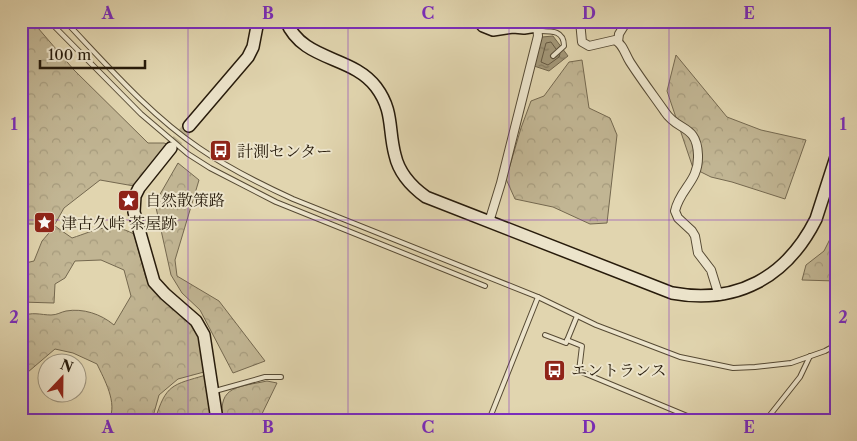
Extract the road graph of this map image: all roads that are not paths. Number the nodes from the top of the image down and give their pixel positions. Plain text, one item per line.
1 (49, 21) edge
2 (65, 21) edge
3 (258, 21) edge
4 (286, 21) edge
5 (479, 21) edge
6 (552, 21) edge
7 (580, 21) edge
8 (627, 21) edge
9 (538, 29) junction
10 (618, 42) junction
11 (553, 56) dead end
12 (189, 126) tunnel mouth
13 (171, 148) tunnel mouth
14 (836, 157) edge
15 (303, 203) junction
16 (300, 212) junction
17 (489, 222) junction
18 (484, 286) dead end
19 (719, 296) junction
20 (538, 297) junction
21 (577, 316) junction
22 (544, 335) dead end
23 (567, 340) junction
24 (836, 345) edge
25 (810, 356) junction
26 (281, 376) dead end
27 (213, 392) junction
28 (217, 420) edge
29 (489, 420) edge
30 (697, 420) edge
31 (766, 420) edge

1 - 16 lane
2 - 15 lane
3 - 12 street
4 - 17 street
5 - 9 street
6 - 9 street
7 - 10 street
8 - 10 street
9 - 11 lane
9 - 17 street
10 - 19 street
13 - 27 street
14 - 19 street
15 - 16 lane
15 - 20 lane
16 - 18 lane
17 - 19 street
20 - 21 lane
20 - 29 lane
21 - 23 lane
21 - 25 lane
22 - 23 lane
23 - 30 lane
24 - 25 lane
25 - 31 lane
26 - 27 lane
27 - 28 street

